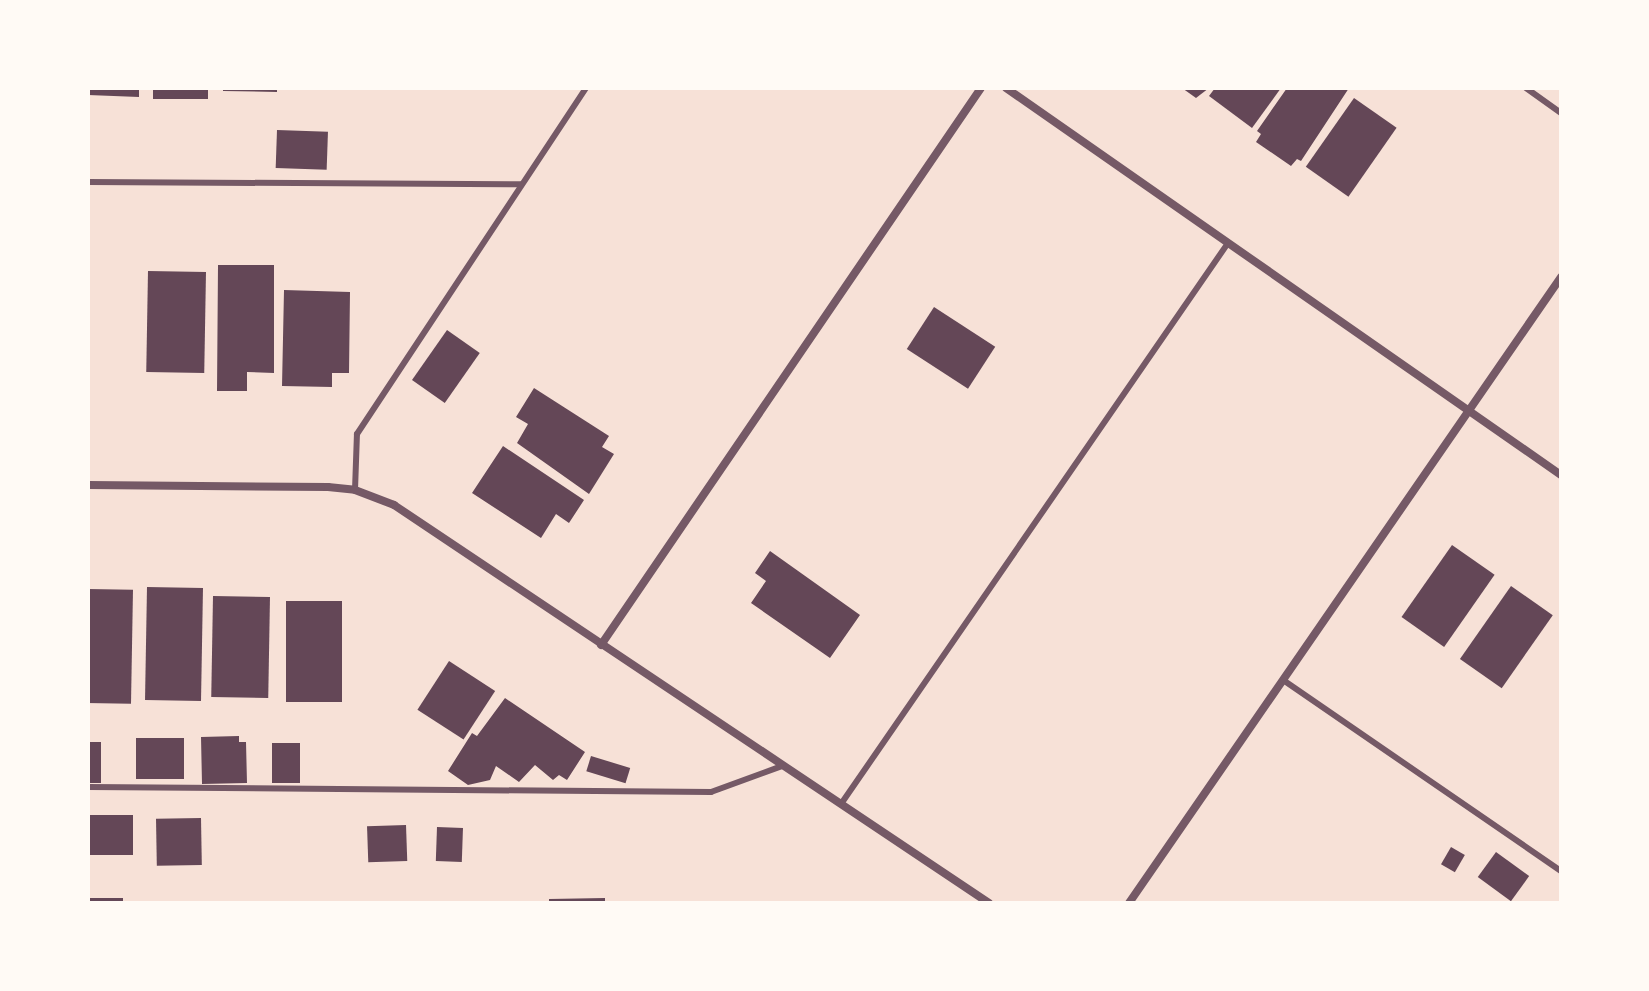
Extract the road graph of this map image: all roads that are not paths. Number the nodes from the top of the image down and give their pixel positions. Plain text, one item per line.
1 (586, 88) edge
2 (981, 88) edge
3 (1006, 88) edge
4 (1526, 88) edge
5 (1561, 113) edge
6 (88, 182) edge
7 (521, 184) junction
8 (1228, 243) junction
9 (1561, 277) edge
10 (1470, 411) junction
11 (1561, 475) edge
12 (88, 485) edge
13 (355, 490) junction
14 (601, 645) junction
15 (1286, 682) junction
16 (782, 766) junction
17 (88, 787) edge
18 (841, 804) junction
19 (1561, 871) edge
20 (989, 903) edge
21 (1129, 903) edge

1 - 7 lane
2 - 14 street
3 - 8 street
4 - 5 lane
6 - 7 lane
7 - 13 lane
8 - 10 street
8 - 18 lane
9 - 10 street
10 - 11 street
10 - 15 street
12 - 13 street
13 - 14 street
14 - 16 street
15 - 19 lane
15 - 21 street
16 - 17 lane
16 - 18 street
18 - 20 street

